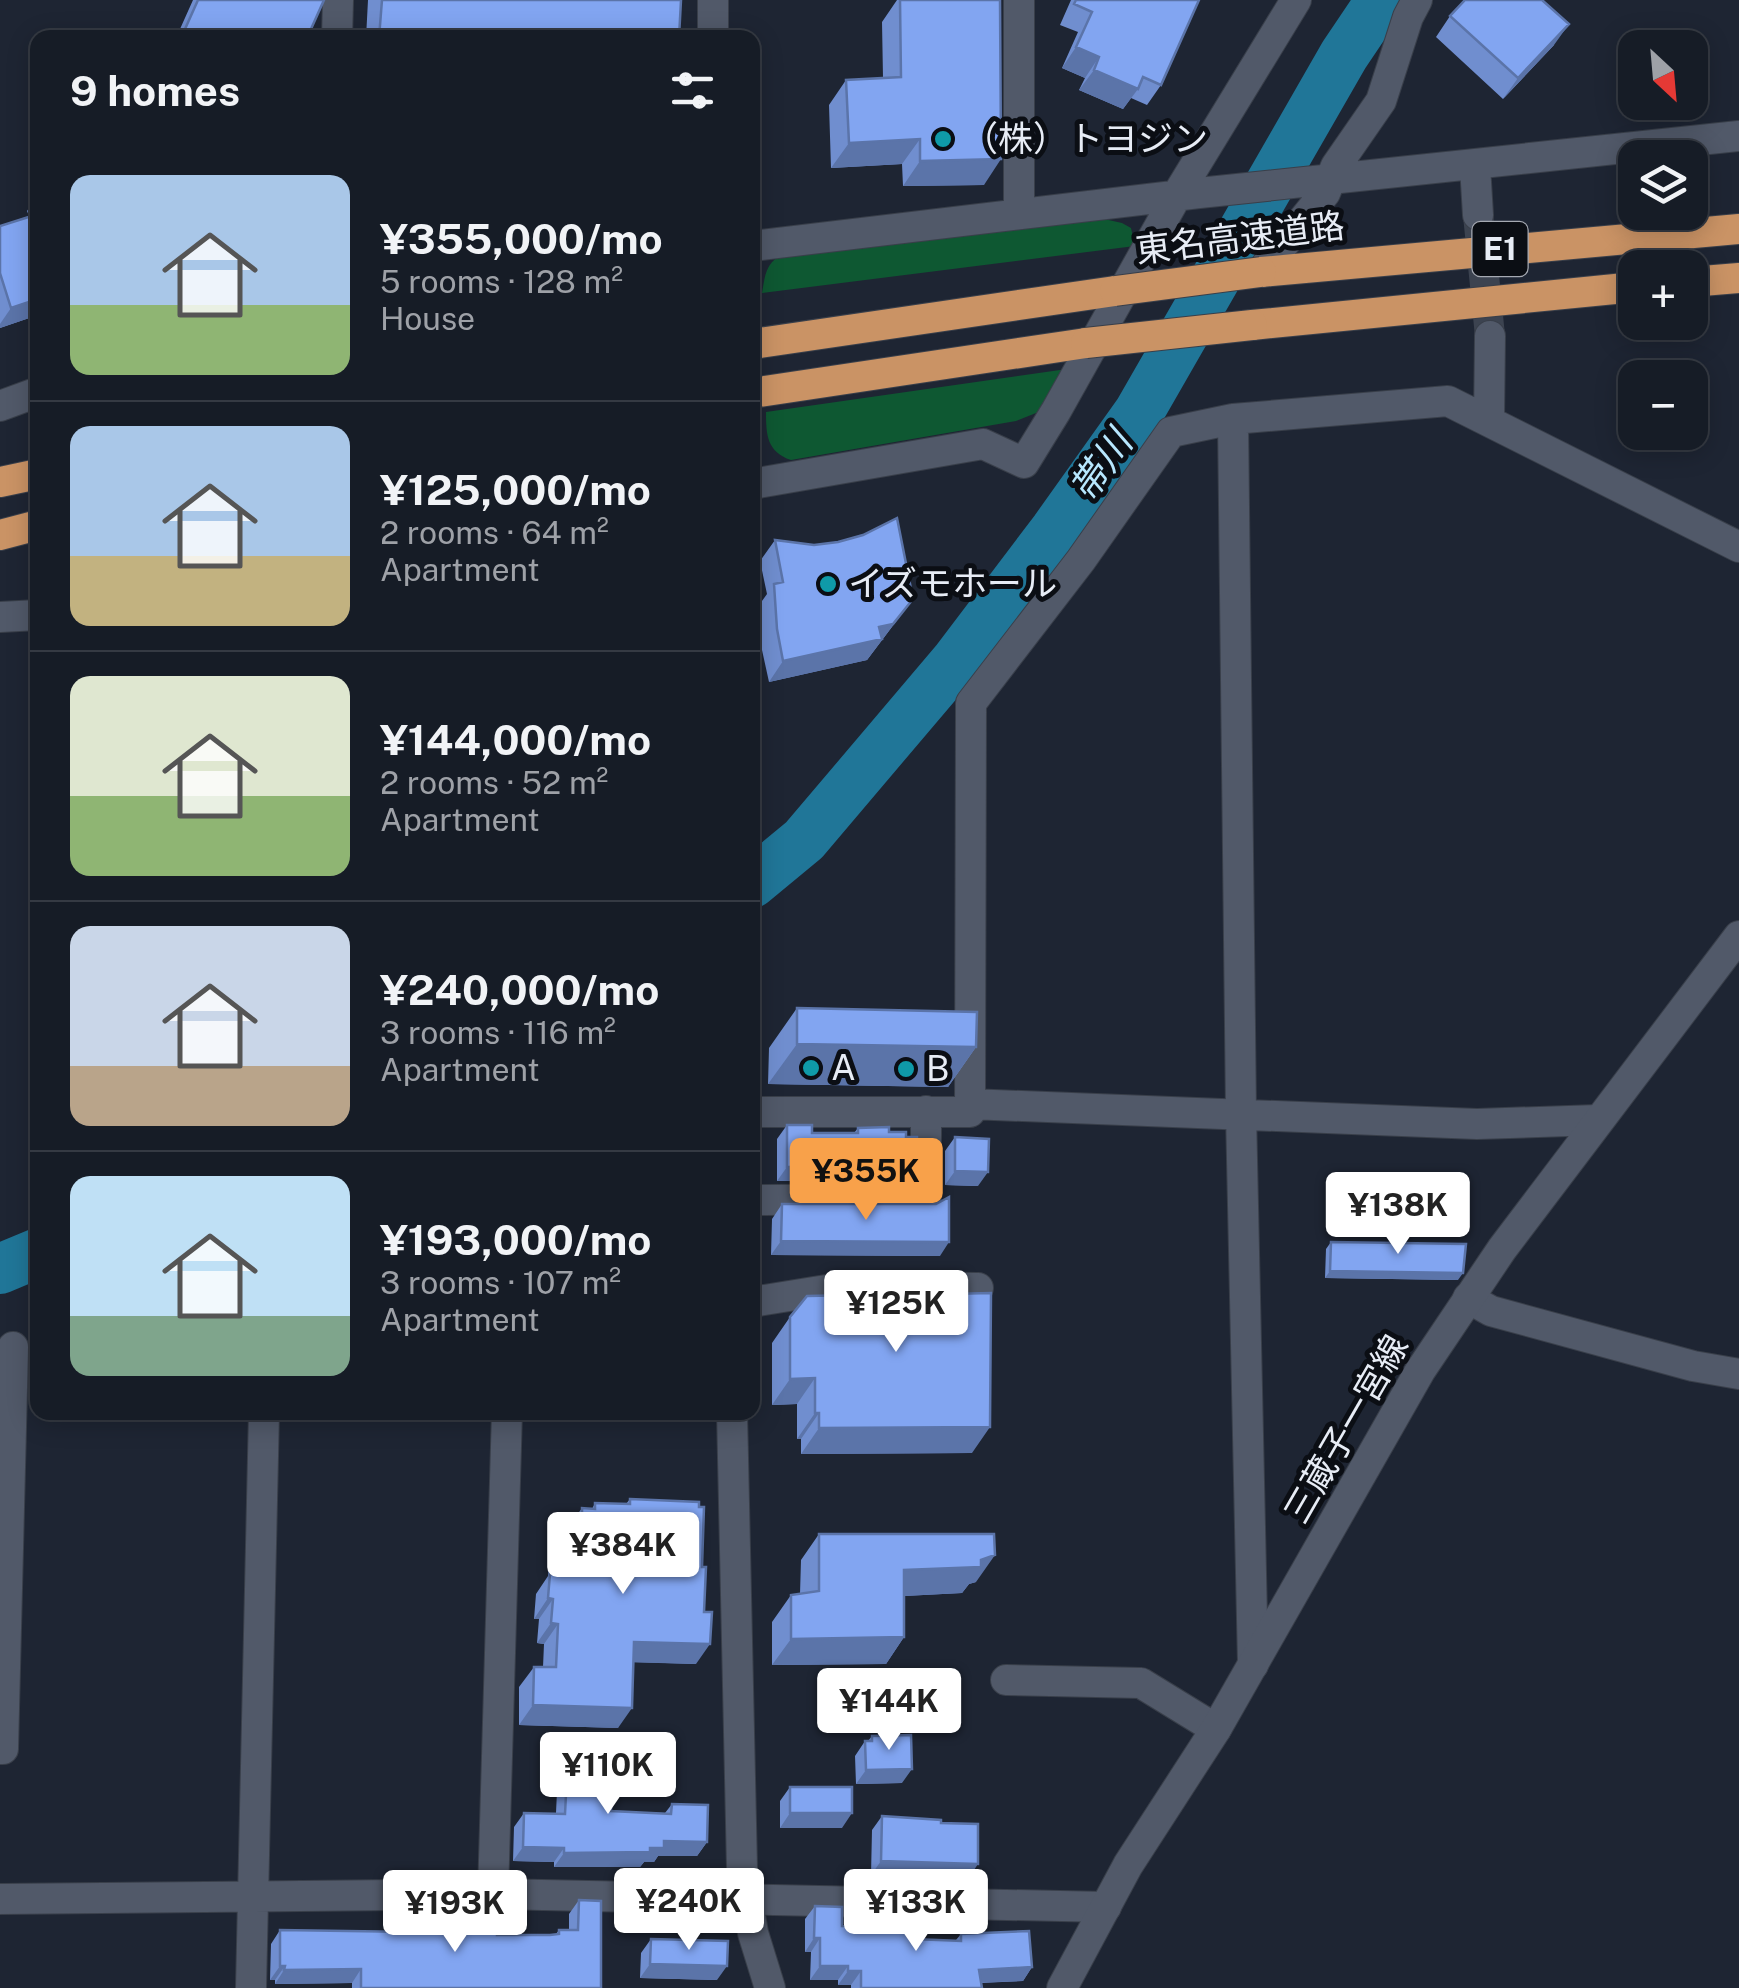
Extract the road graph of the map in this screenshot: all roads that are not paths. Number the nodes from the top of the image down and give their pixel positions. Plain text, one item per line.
1 (338, 0) edge
2 (713, 0) edge
3 (1018, 0) edge
4 (1296, 0) edge
5 (1417, 0) edge
6 (337, 30) edge
7 (714, 30) edge
8 (1739, 136) edge
9 (1474, 166) junction
10 (1325, 180) junction
11 (1188, 194) junction
12 (1019, 214) junction
13 (1478, 215) tunnel mouth
14 (1739, 230) edge
15 (760, 245) edge
16 (1261, 272) junction
17 (1739, 278) edge
18 (1708, 281) edge
19 (1618, 289) edge
20 (1490, 336) tunnel mouth
21 (760, 343) edge
22 (760, 391) edge
23 (30, 395) edge
24 (0, 406) edge
25 (1233, 419) junction
26 (1489, 421) junction
27 (760, 483) edge
28 (30, 527) edge
29 (0, 535) edge
30 (1739, 547) edge
31 (30, 616) edge
32 (0, 618) edge
33 (1739, 936) edge
34 (970, 1104) junction
35 (760, 1112) edge
36 (926, 1112) junction
37 (1241, 1114) junction
38 (1598, 1120) junction
39 (760, 1200) edge
40 (978, 1288) dead end
41 (1468, 1298) junction
42 (760, 1301) edge
43 (17, 1346) edge
44 (1739, 1374) edge
45 (264, 1420) edge
46 (506, 1420) edge
47 (732, 1420) edge
48 (1253, 1665) junction
49 (1006, 1680) dead end
50 (1216, 1729) junction
51 (0, 1749) edge
52 (493, 1894) junction
53 (251, 1897) junction
54 (746, 1898) junction
55 (0, 1900) edge
56 (1106, 1907) junction
57 (251, 1988) edge
58 (770, 1988) edge
59 (1062, 1988) edge

1 - 6 street
2 - 7 street
3 - 12 street
4 - 11 street
5 - 10 street
8 - 9 street
9 - 10 street
9 - 13 street
10 - 11 street
10 - 16 street
11 - 12 street
11 - 27 street
12 - 15 street
14 - 16 highway, 東名高速道路 / E1
16 - 21 highway, 東名高速道路, bridge
17 - 18 highway
19 - 22 highway, E1, bridge
20 - 26 street
23 - 24 street
25 - 26 street
25 - 34 street
25 - 37 street
26 - 30 street
28 - 29 highway
31 - 32 street
33 - 38 street, 三蔵子一宮線
34 - 36 street
34 - 37 street
35 - 36 street
36 - 39 street
37 - 38 street
37 - 48 street
38 - 41 street, 三蔵子一宮線
40 - 42 street
41 - 44 street
41 - 48 street, 三蔵子一宮線
43 - 51 street
45 - 53 street
46 - 52 street
47 - 54 street
48 - 50 street, 三蔵子一宮線
49 - 50 street
50 - 56 street, 三蔵子一宮線
52 - 53 street
52 - 54 street
53 - 55 street
53 - 57 street
54 - 56 street
54 - 58 street
56 - 59 street, 三蔵子一宮線

